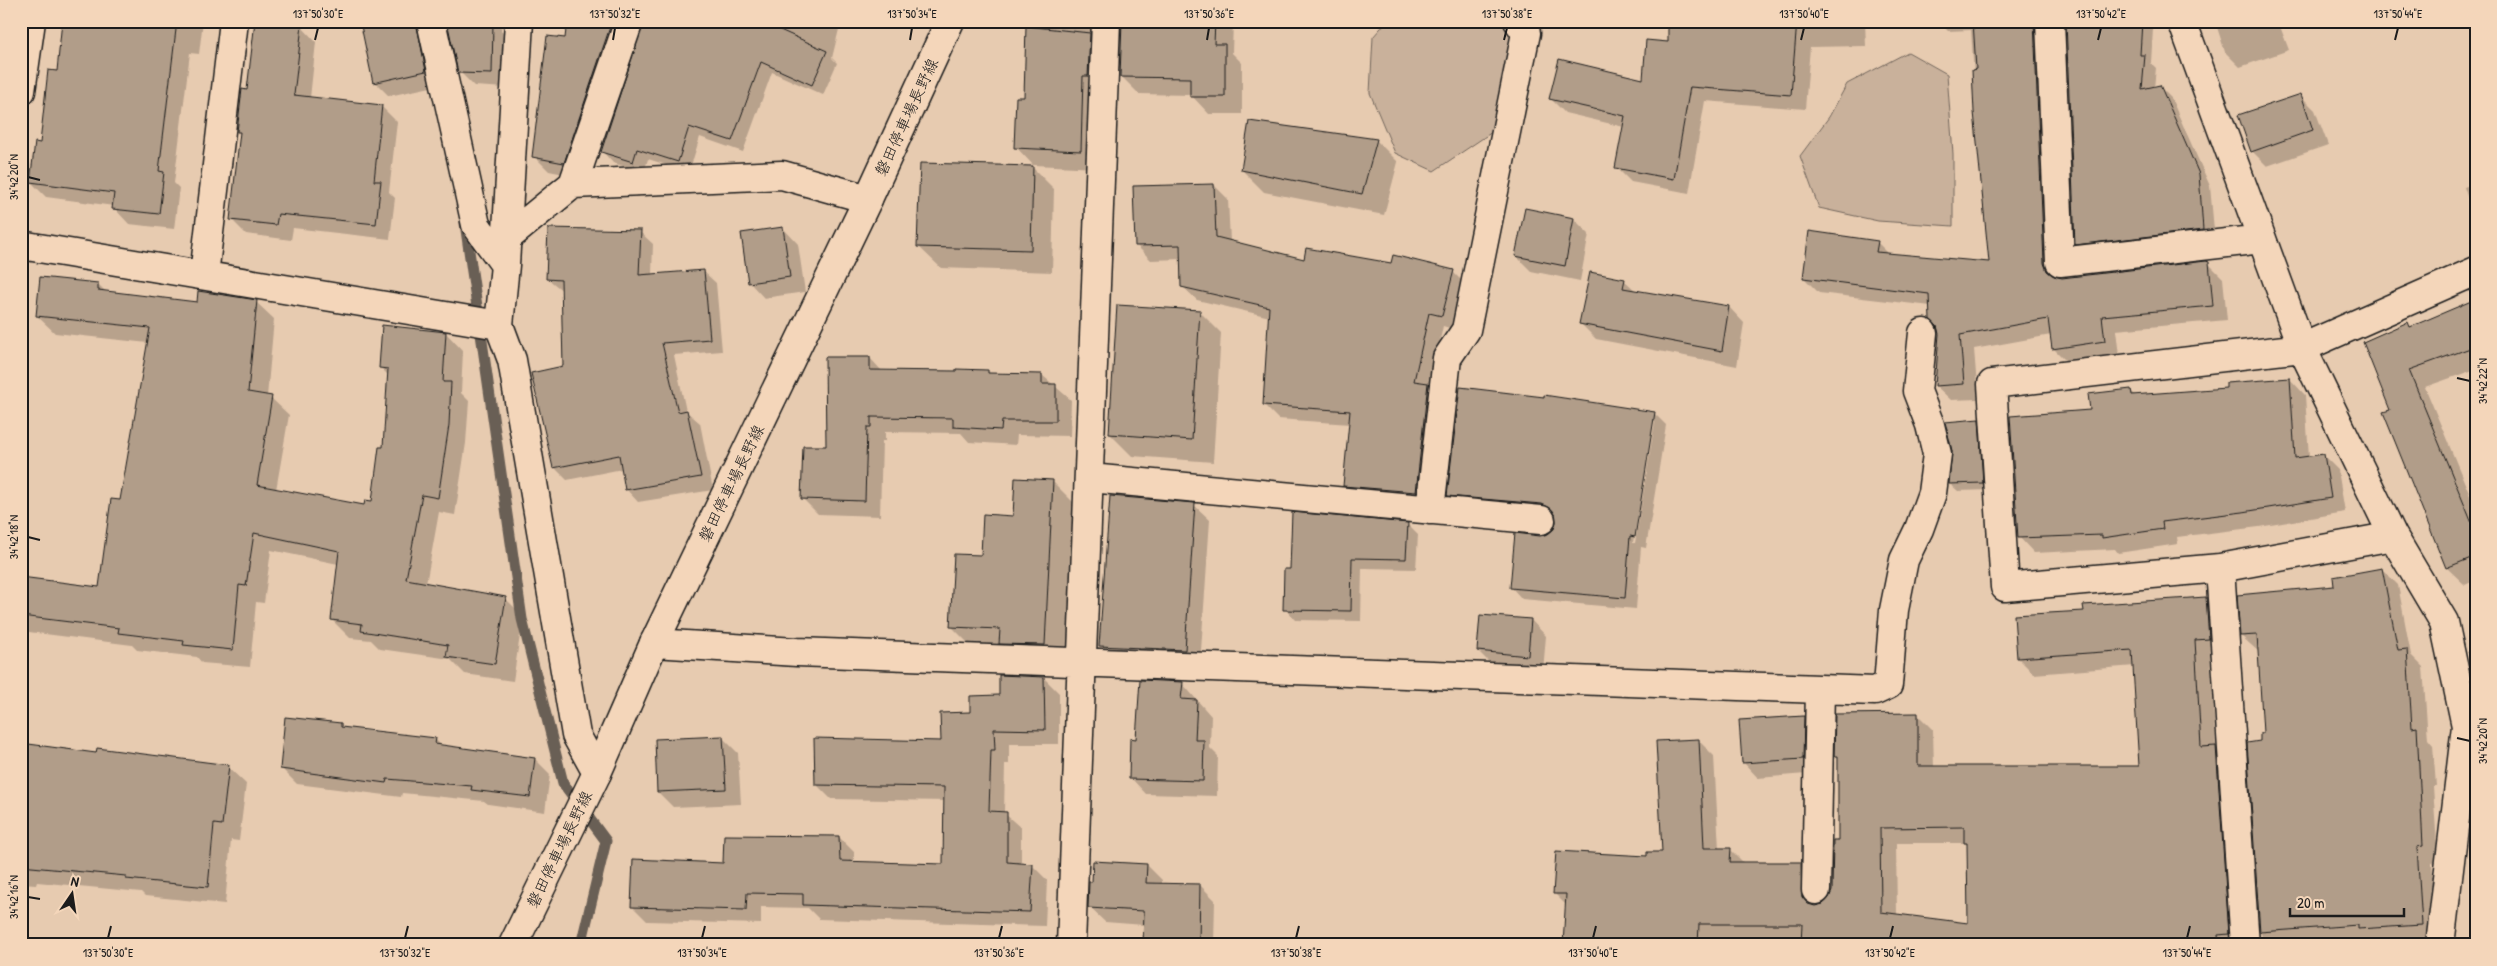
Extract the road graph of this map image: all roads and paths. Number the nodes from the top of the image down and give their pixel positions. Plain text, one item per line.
1 (31, 21) edge
2 (234, 21) edge
3 (431, 21) edge
4 (519, 21) edge
5 (629, 21) edge
6 (950, 21) edge
7 (1106, 21) edge
8 (1518, 21) edge
9 (2050, 21) edge
10 (2182, 21) edge
11 (21, 91) edge
12 (573, 184) junction
13 (868, 199) junction
14 (507, 238) junction
15 (2262, 240) junction
16 (21, 244) edge
17 (505, 265) junction
18 (2476, 271) edge
19 (204, 275) junction
20 (499, 325) junction
21 (1923, 333) dead end
22 (2302, 348) junction
23 (1090, 478) junction
24 (1430, 510) junction
25 (1541, 520) dead end
26 (2394, 536) junction
27 (2220, 568) junction
28 (654, 643) junction
29 (1081, 663) junction
30 (1820, 689) junction
31 (596, 773) junction
32 (1816, 890) dead end
33 (513, 945) edge
34 (1071, 945) edge
35 (2245, 945) edge
36 (2440, 945) edge

1 - 11 street
2 - 19 street
3 - 17 street
4 - 14 street
5 - 12 street
6 - 13 street, 磐田停車場長野線
7 - 23 street
8 - 24 street
9 - 15 street
10 - 15 street
12 - 13 street
12 - 14 street
13 - 28 street, 磐田停車場長野線
14 - 17 street
15 - 22 street
16 - 19 street
17 - 20 street
18 - 22 street
19 - 20 street
20 - 31 street
21 - 30 street
22 - 26 street
22 - 27 street
23 - 24 street
23 - 29 street
24 - 25 street
26 - 27 street
26 - 36 street
27 - 35 street
28 - 29 street
28 - 31 street, 磐田停車場長野線
29 - 30 street
29 - 34 street
30 - 32 street
31 - 33 street, 磐田停車場長野線

